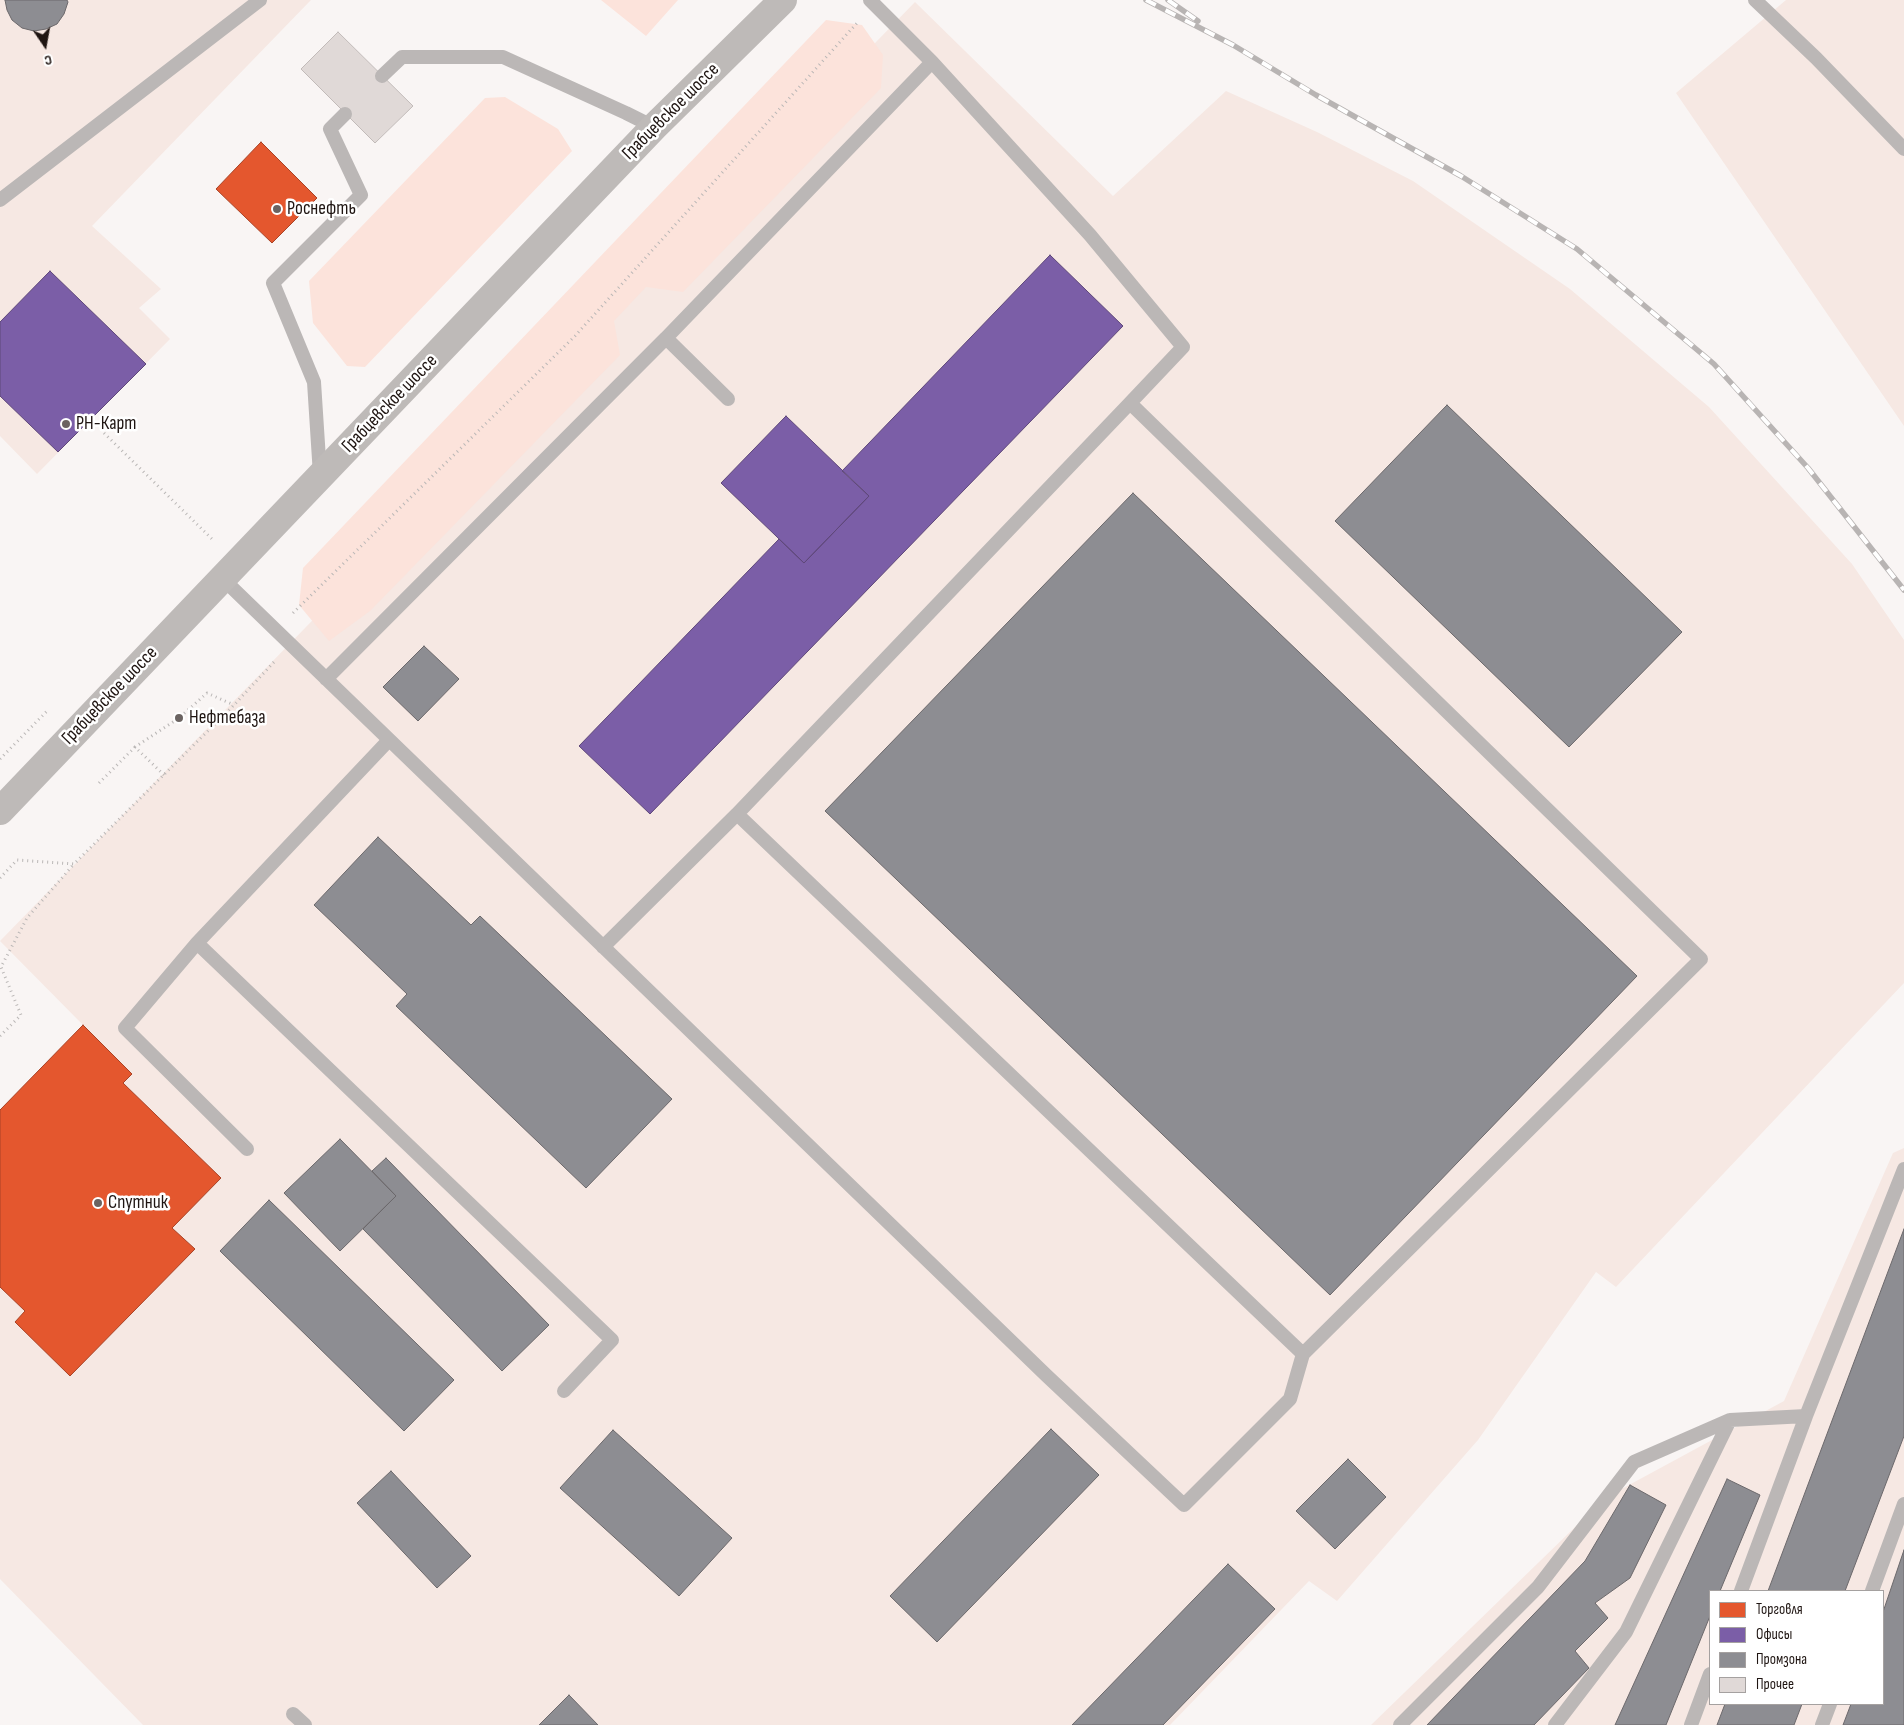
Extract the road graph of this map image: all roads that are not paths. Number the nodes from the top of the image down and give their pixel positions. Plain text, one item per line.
1 (260, 0) edge
2 (783, 0) edge
3 (1756, 0) edge
4 (872, 2) edge
5 (932, 62) junction
6 (382, 76) dead end
7 (345, 114) dead end
8 (654, 127) junction
9 (1904, 149) edge
10 (0, 200) edge
11 (666, 338) junction
12 (728, 399) dead end
13 (1130, 403) junction
14 (320, 477) junction
15 (222, 578) junction
16 (326, 679) junction
17 (389, 740) junction
18 (0, 811) edge
19 (737, 814) junction
20 (197, 943) junction
21 (603, 947) junction
22 (247, 1149) dead end
23 (1904, 1170) edge
24 (1303, 1354) junction
25 (564, 1391) dead end
26 (1806, 1416) junction
27 (1730, 1420) junction
28 (1904, 1504) edge
29 (1741, 1590) edge
30 (1872, 1590) edge
31 (1709, 1677) edge
32 (1830, 1705) edge
33 (293, 1714) dead end
34 (305, 1725) edge
35 (1400, 1725) edge
36 (1555, 1725) edge
37 (1691, 1725) edge
38 (1822, 1725) edge

1 - 10 lane
2 - 8 main road, Грабцевское шоссе
3 - 9 lane
4 - 5 lane
5 - 11 lane
5 - 13 lane
6 - 8 lane
7 - 14 lane
8 - 14 main road, Грабцевское шоссе
11 - 12 lane
11 - 16 lane
13 - 19 lane
13 - 24 lane
14 - 15 main road, Грабцевское шоссе
15 - 16 lane
15 - 18 main road, Грабцевское шоссе
16 - 17 lane
17 - 20 lane
17 - 21 lane
19 - 21 lane
19 - 24 lane
20 - 22 lane
20 - 25 lane
21 - 24 lane
23 - 26 lane
26 - 27 lane
26 - 29 lane
27 - 35 lane
27 - 36 lane
28 - 30 lane
31 - 37 lane
32 - 38 lane
33 - 34 lane

